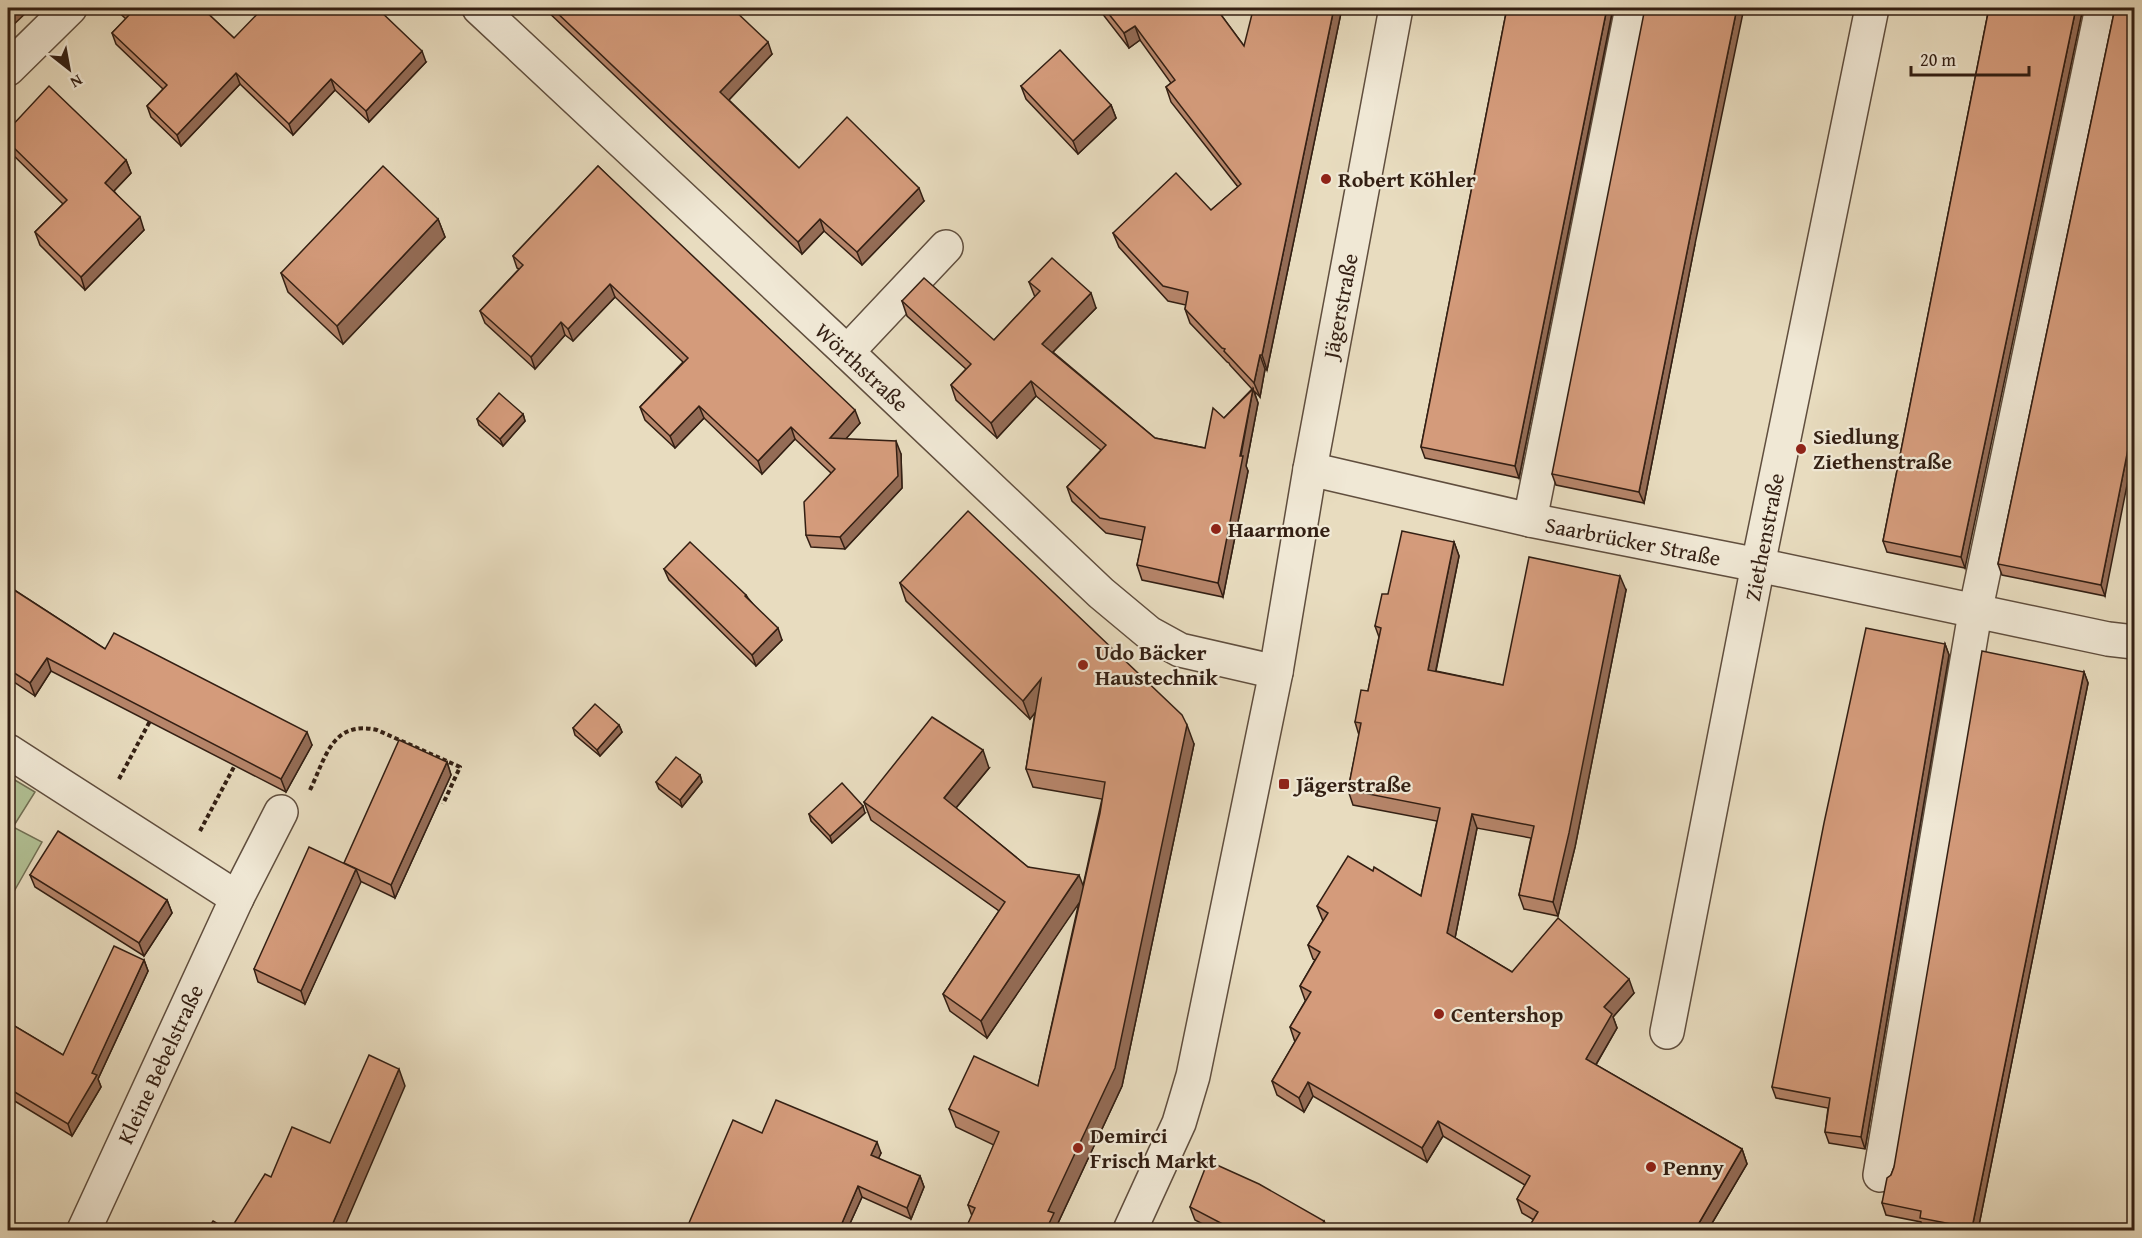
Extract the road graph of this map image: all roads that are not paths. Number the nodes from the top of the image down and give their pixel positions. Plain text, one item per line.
1 (70, 8) edge
2 (479, 8) edge
3 (1396, 8) edge
4 (1632, 8) edge
5 (1872, 8) edge
6 (2102, 8) edge
7 (8, 69) edge
8 (946, 247) dead end
9 (847, 352) junction
10 (1310, 469) junction
11 (1530, 520) junction
12 (1758, 565) junction
13 (1975, 613) junction
14 (2134, 642) edge
15 (1276, 672) junction
16 (8, 751) edge
17 (281, 812) road end
18 (237, 898) junction
19 (1667, 1032) dead end
20 (1880, 1175) dead end
21 (84, 1230) edge
22 (1130, 1230) edge

1 - 7 street
2 - 9 street, Wörthstraße
3 - 10 street, Jägerstraße
4 - 11 street
5 - 12 street, Ziethenstraße
6 - 13 street
8 - 9 street
9 - 15 street, Wörthstraße
10 - 11 street, Saarbrücker Straße
10 - 15 street, Jägerstraße
11 - 12 street, Saarbrücker Straße
12 - 13 street, Saarbrücker Straße
12 - 19 street, Ziethenstraße
13 - 14 street, Saarbrücker Straße
13 - 20 street
15 - 22 street, Jägerstraße
16 - 18 street
17 - 18 street, Kleine Bebelstraße
18 - 21 street, Kleine Bebelstraße

